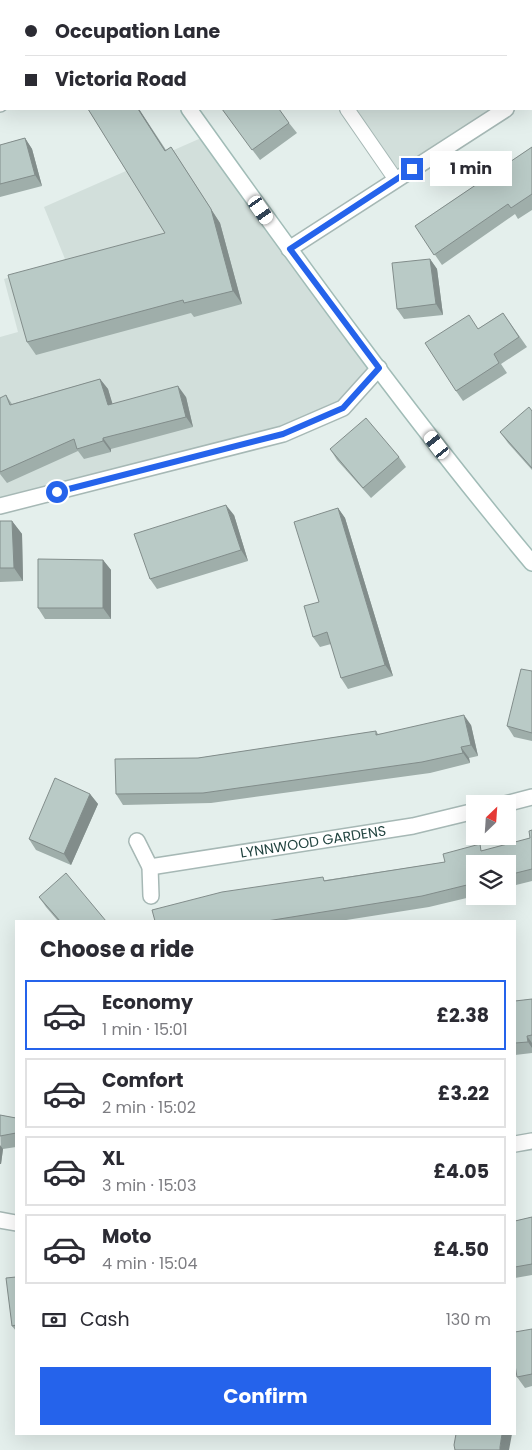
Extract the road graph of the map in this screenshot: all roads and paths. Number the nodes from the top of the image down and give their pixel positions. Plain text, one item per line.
1 (190, 110) edge
2 (349, 110) edge
3 (504, 110) edge
4 (396, 180) junction
5 (290, 249) junction
6 (379, 368) junction
7 (0, 506) edge
8 (532, 563) edge
9 (532, 797) edge
10 (516, 801) edge
11 (466, 813) edge
12 (137, 841) dead end
13 (150, 867) junction
14 (150, 896) dead end
15 (532, 1141) edge
16 (516, 1144) edge
17 (0, 1220) edge
18 (15, 1223) edge

1 - 5 street
2 - 4 lane
3 - 4 street
4 - 5 street
5 - 6 street
6 - 7 street
6 - 8 street
9 - 10 street
11 - 13 street, LYNNWOOD GARDENS
12 - 13 street
13 - 14 street
15 - 16 street
17 - 18 street

